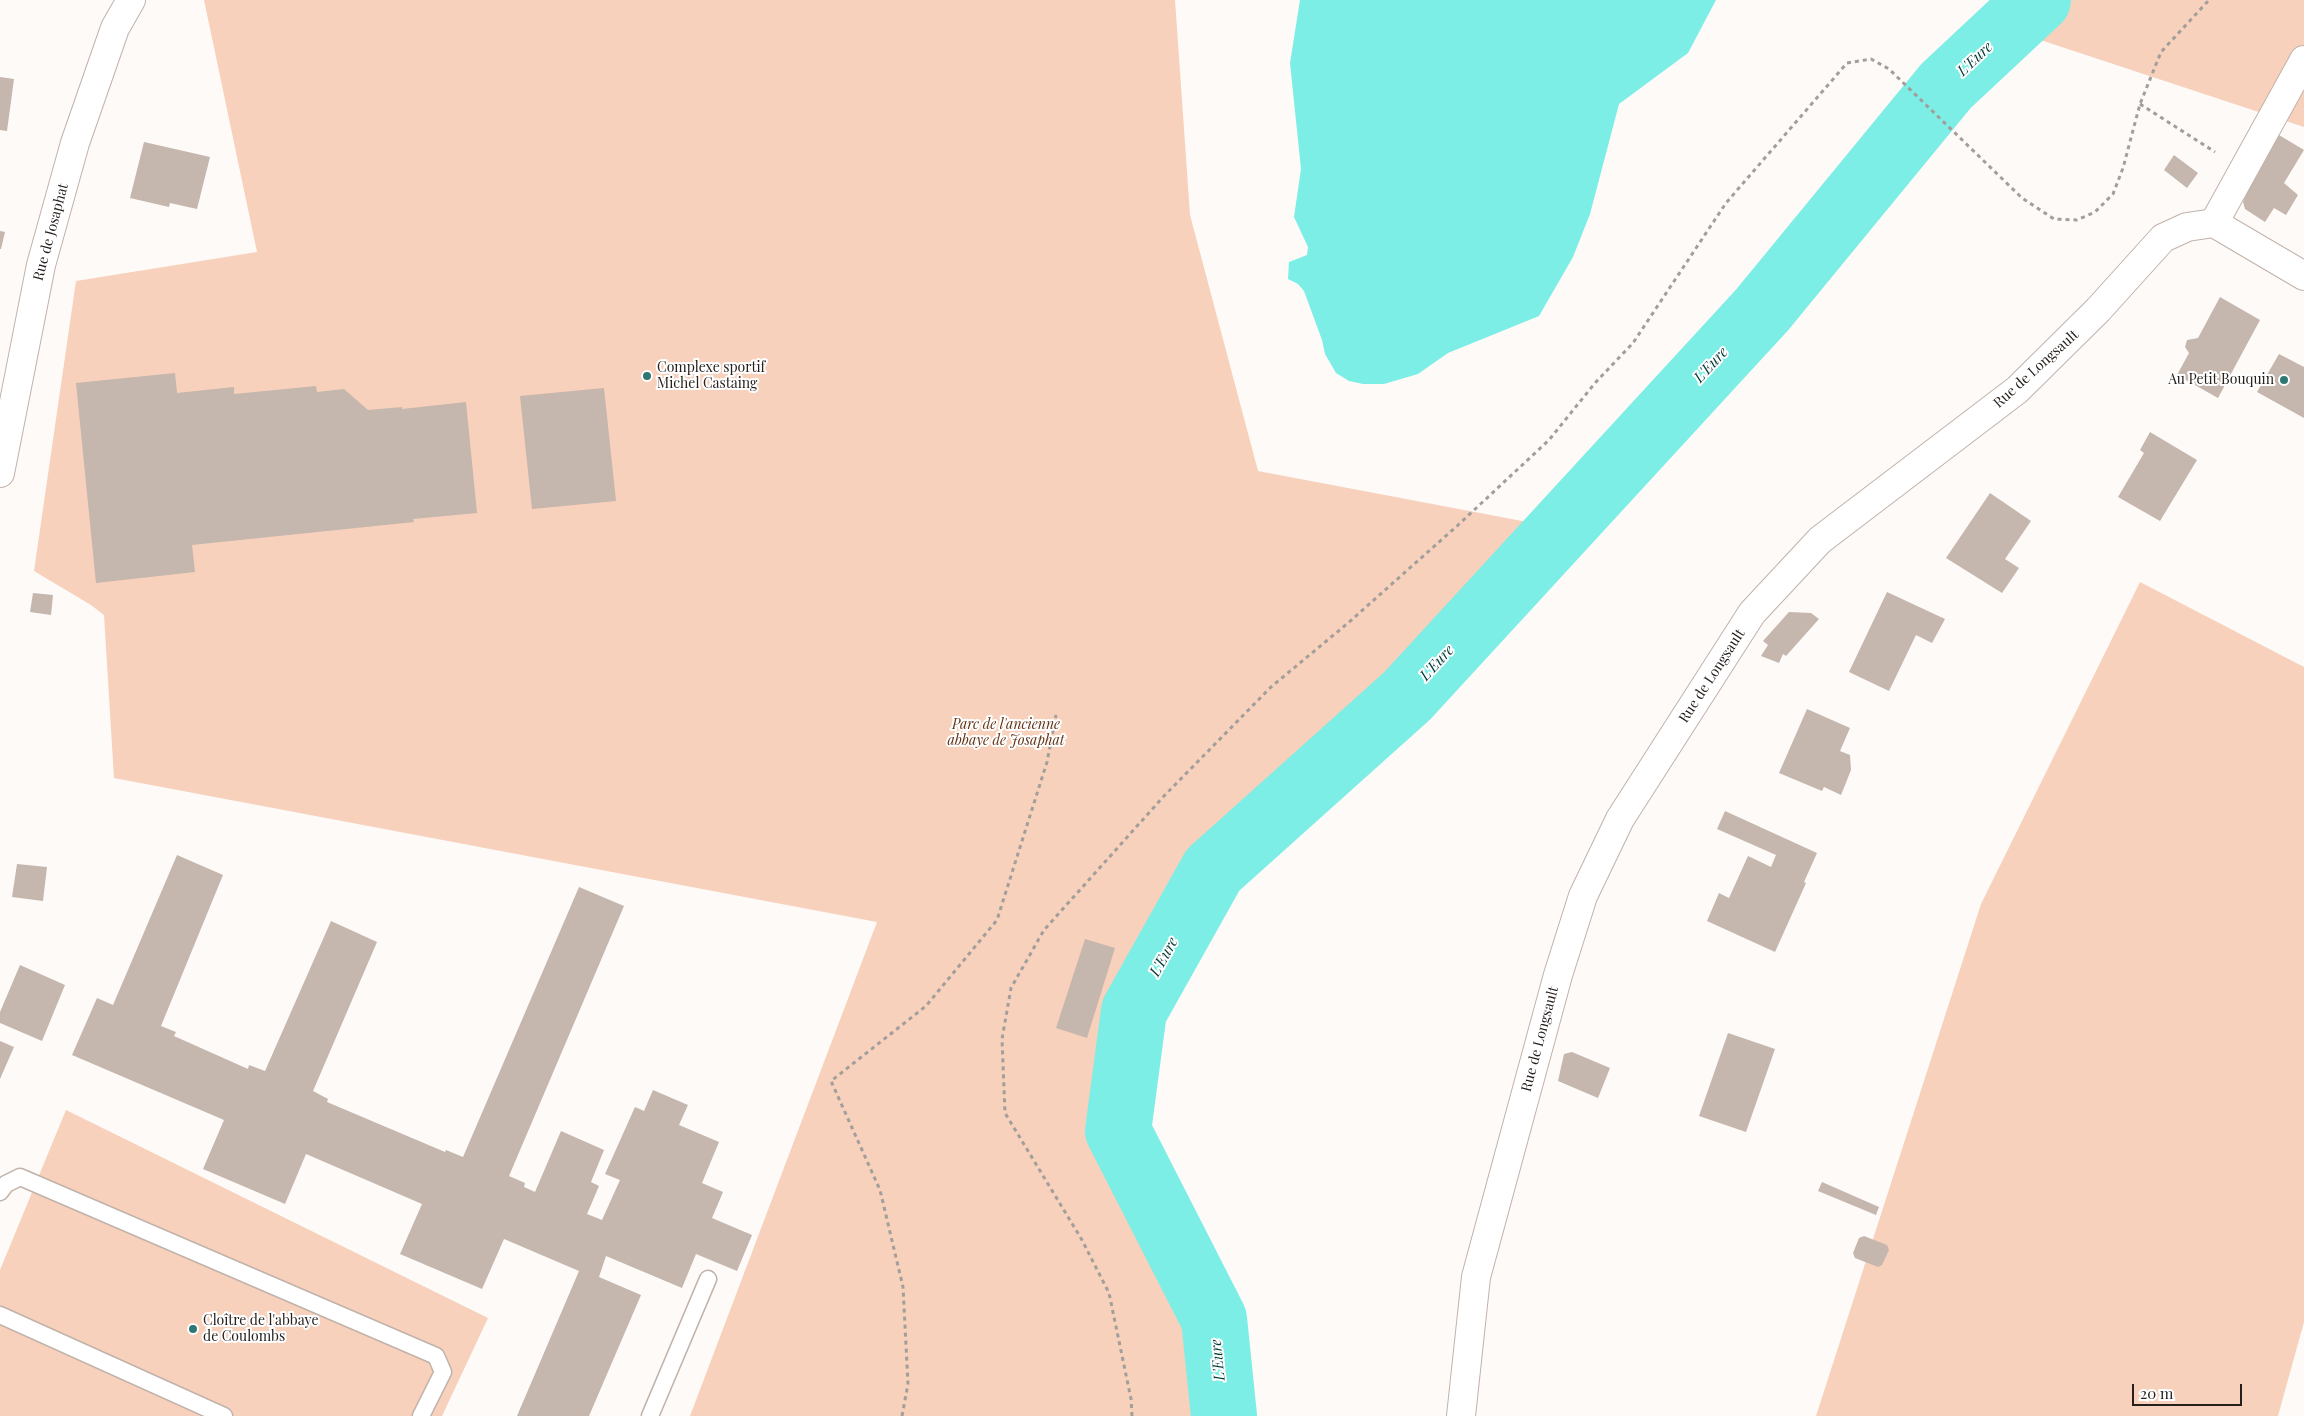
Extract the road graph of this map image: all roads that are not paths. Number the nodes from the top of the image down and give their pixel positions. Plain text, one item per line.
1 (131, 0) edge
2 (2304, 60) edge
3 (2214, 223) junction
4 (2304, 276) edge
5 (0, 473) edge
6 (0, 1192) edge
7 (708, 1279) dead end
8 (0, 1315) edge
9 (224, 1416) edge
10 (421, 1416) edge
11 (650, 1416) edge
12 (1461, 1416) edge

1 - 5 street, Rue de Josaphat
2 - 3 street
3 - 4 street
3 - 12 street, Rue de Longsault
6 - 10 lane
7 - 11 lane
8 - 9 lane

